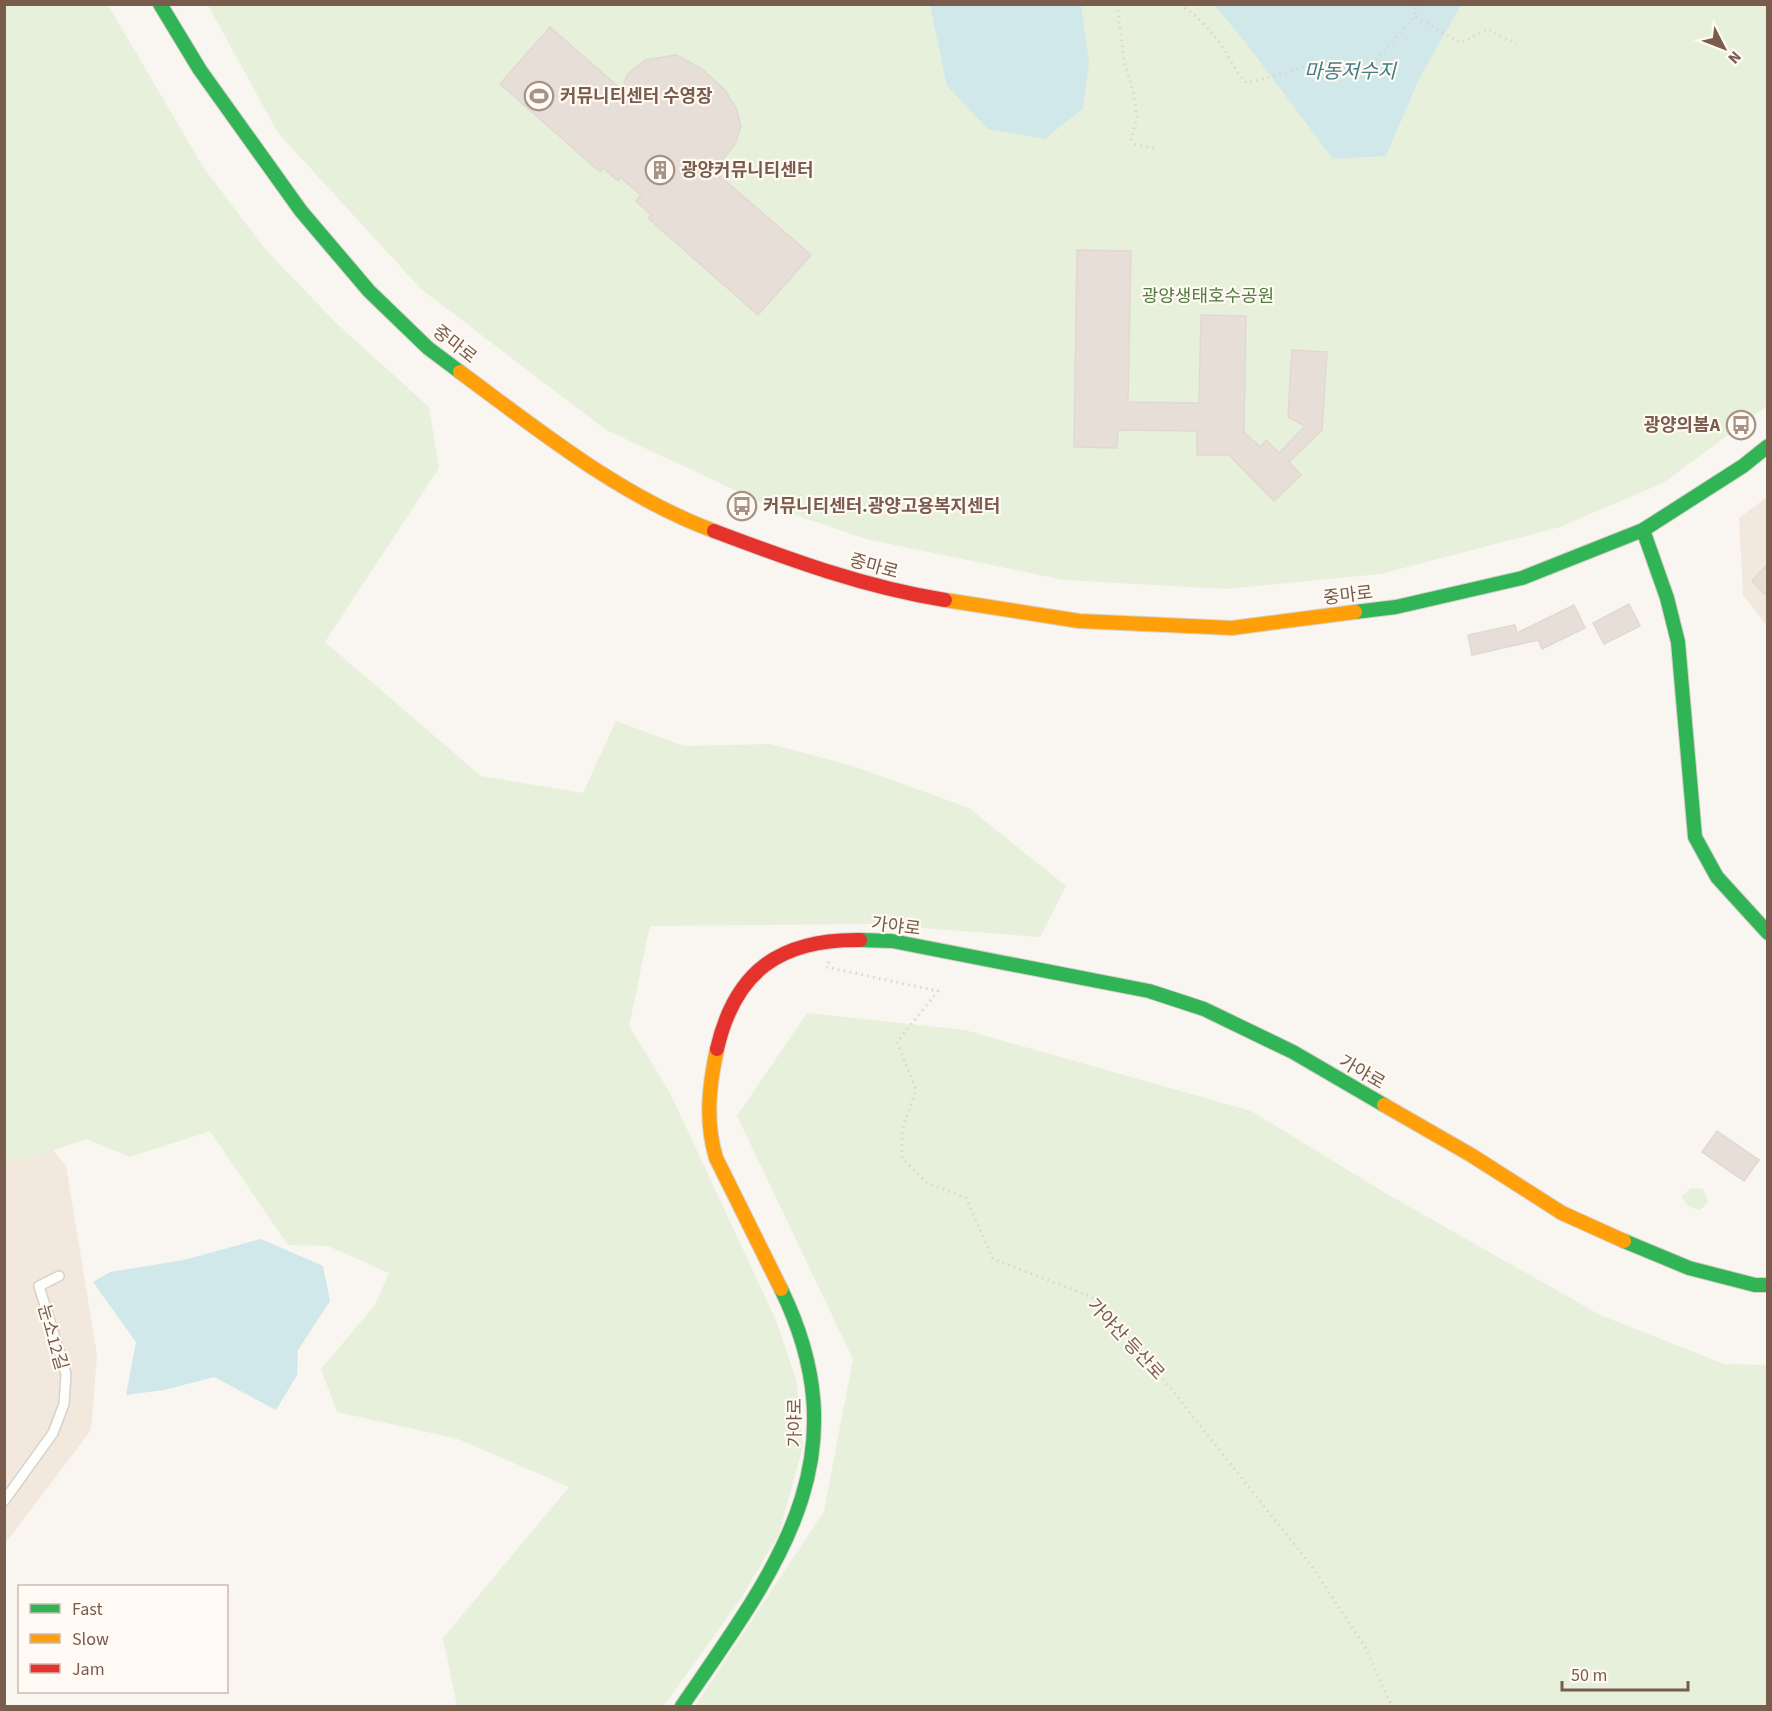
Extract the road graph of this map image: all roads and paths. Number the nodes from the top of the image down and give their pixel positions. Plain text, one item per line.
1 (1117, 4) edge
2 (1180, 4) edge
3 (1416, 4) edge
4 (164, 8) edge
5 (1415, 16) junction
6 (1517, 43) dead end
7 (1156, 149) dead end
8 (1767, 446) edge
9 (1643, 530) junction
10 (1767, 933) edge
11 (843, 940) junction
12 (59, 1276) dead end
13 (1767, 1285) edge
14 (4, 1501) edge
15 (682, 1707) edge
16 (1392, 1707) edge

1 - 7 path
2 - 5 path
3 - 5 path
4 - 9 street, 중마로
5 - 6 path
8 - 9 street, 중마로
9 - 10 street
11 - 13 street, 가야로
11 - 15 street, 가야로
11 - 16 path, 가야산 등산로
12 - 14 lane, 눈소12길

